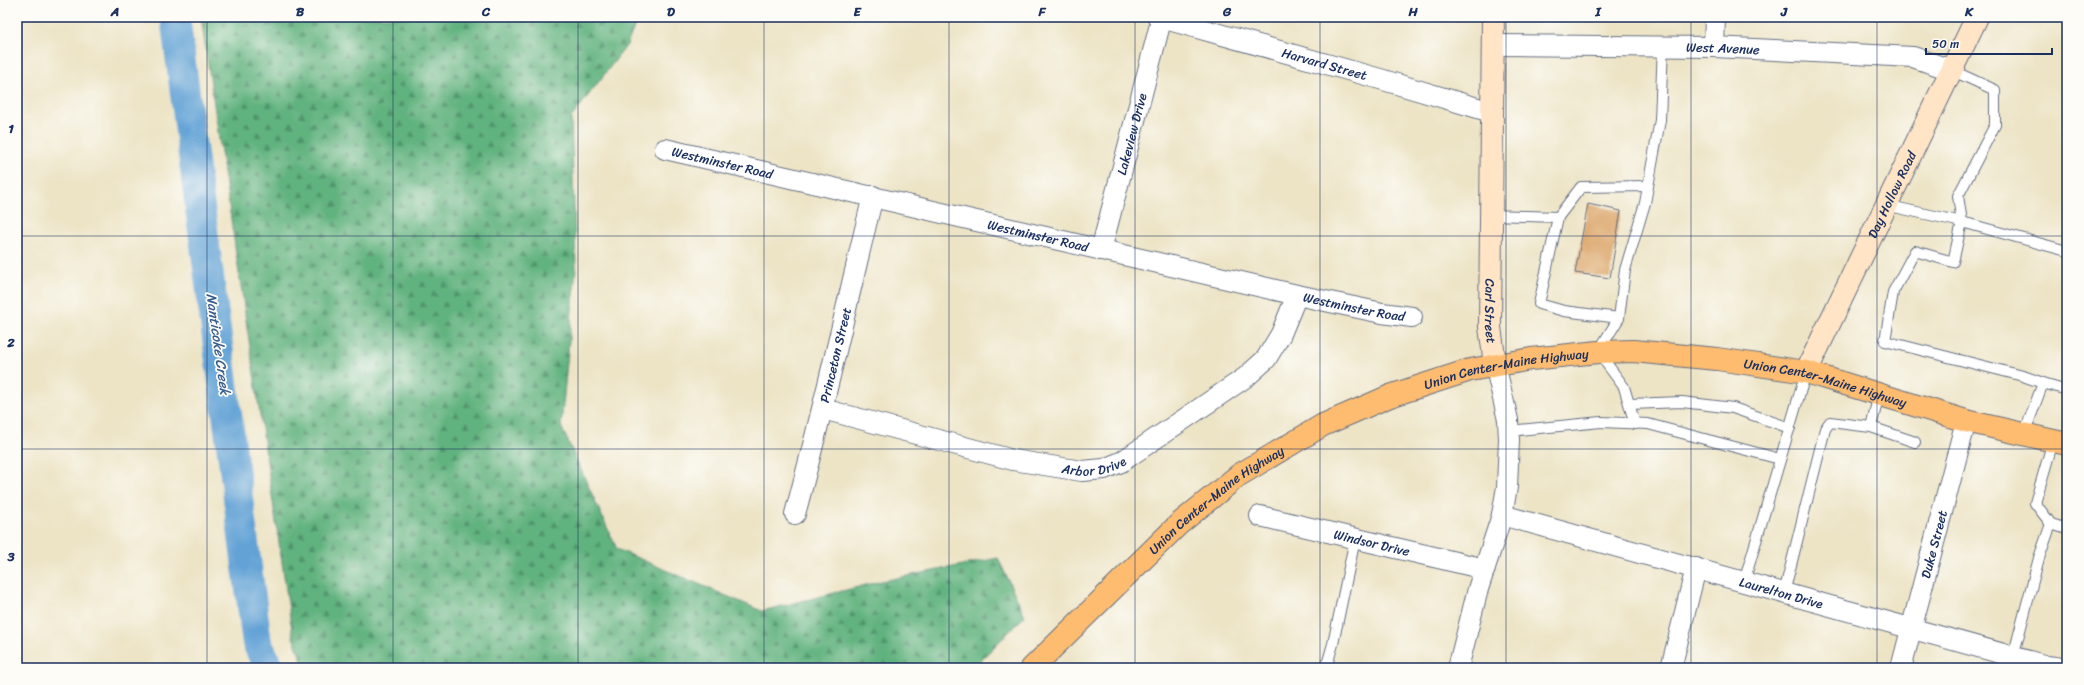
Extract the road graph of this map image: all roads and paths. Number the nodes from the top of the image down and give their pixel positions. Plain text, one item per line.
1 (1160, 17) edge
2 (1493, 17) edge
3 (1715, 17) edge
4 (1976, 17) edge
5 (1492, 45) junction
6 (1663, 46) junction
7 (1714, 47) junction
8 (1951, 70) junction
9 (1491, 112) junction
10 (665, 149) dead end
11 (1648, 186) junction
12 (873, 196) junction
13 (1885, 205) junction
14 (1490, 215) junction
15 (1558, 217) junction
16 (1962, 222) junction
17 (1101, 250) junction
18 (2067, 251) edge
19 (1297, 295) junction
20 (1412, 317) dead end
21 (1618, 318) junction
22 (1598, 352) junction
23 (1495, 364) junction
24 (1806, 372) junction
25 (2043, 383) junction
26 (2067, 390) edge
27 (1879, 394) junction
28 (1630, 404) junction
29 (823, 409) junction
30 (1966, 421) junction
31 (1635, 424) junction
32 (1871, 427) junction
33 (1790, 428) junction
34 (1508, 431) junction
35 (2024, 434) junction
36 (1915, 442) dead end
37 (2060, 443) edge
38 (1780, 459) junction
39 (795, 514) dead end
40 (1502, 515) junction
41 (1260, 516) dead end
42 (2051, 524) junction
43 (2067, 529) edge
44 (1355, 539) junction
45 (1696, 568) junction
46 (1485, 570) junction
47 (1744, 582) junction
48 (1784, 593) junction
49 (1911, 629) junction
50 (2013, 657) junction
51 (1032, 668) edge
52 (1326, 668) edge
53 (1458, 668) edge
54 (1671, 668) edge
55 (1901, 668) edge
56 (2062, 668) edge

1 - 9 street, Harvard Street
1 - 17 street, Lakeview Drive
2 - 5 street, Carl Street
3 - 7 street
4 - 8 street, Day Hollow Road
5 - 6 street, West Avenue
5 - 9 street, Carl Street
6 - 7 street, West Avenue
6 - 11 lane
7 - 8 street, West Avenue
8 - 13 street, Day Hollow Road
8 - 16 lane
9 - 14 street, Carl Street
10 - 12 street, Westminster Road
11 - 15 lane
11 - 21 lane
12 - 17 street, Westminster Road
12 - 29 street, Princeton Street
13 - 16 lane
13 - 24 street, Day Hollow Road
14 - 15 lane
14 - 23 street, Carl Street
15 - 21 lane
16 - 18 lane
16 - 25 lane
17 - 19 street, Westminster Road
19 - 20 street, Westminster Road
19 - 29 street, Arbor Drive
21 - 22 lane
22 - 23 main road, Union Center-Maine Highway
22 - 24 main road, Union Center-Maine Highway
22 - 28 lane
23 - 34 street, Carl Street
23 - 51 main road, Union Center-Maine Highway
24 - 27 main road, Union Center-Maine Highway
24 - 33 lane
25 - 26 lane
25 - 35 lane
27 - 30 main road, Union Center-Maine Highway
27 - 32 lane
28 - 31 lane
28 - 33 lane
29 - 39 street, Princeton Street
30 - 35 main road, Union Center-Maine Highway
30 - 49 street, Duke Street
31 - 34 lane
31 - 38 lane
32 - 36 lane
32 - 48 lane
33 - 38 lane
34 - 40 street, Carl Street
35 - 37 main road, Union Center-Maine Highway
37 - 42 lane
38 - 47 lane
40 - 45 street, Laurelton Drive
40 - 46 street, Carl Street
41 - 44 street, Windsor Drive
42 - 43 lane
42 - 50 lane
44 - 46 street, Windsor Drive
44 - 52 lane
45 - 47 street, Laurelton Drive
45 - 54 street
46 - 53 street, Carl Street
47 - 48 street, Laurelton Drive
48 - 49 street, Laurelton Drive
49 - 50 street, Laurelton Drive
49 - 55 street, Duke Street
50 - 56 street, Laurelton Drive

